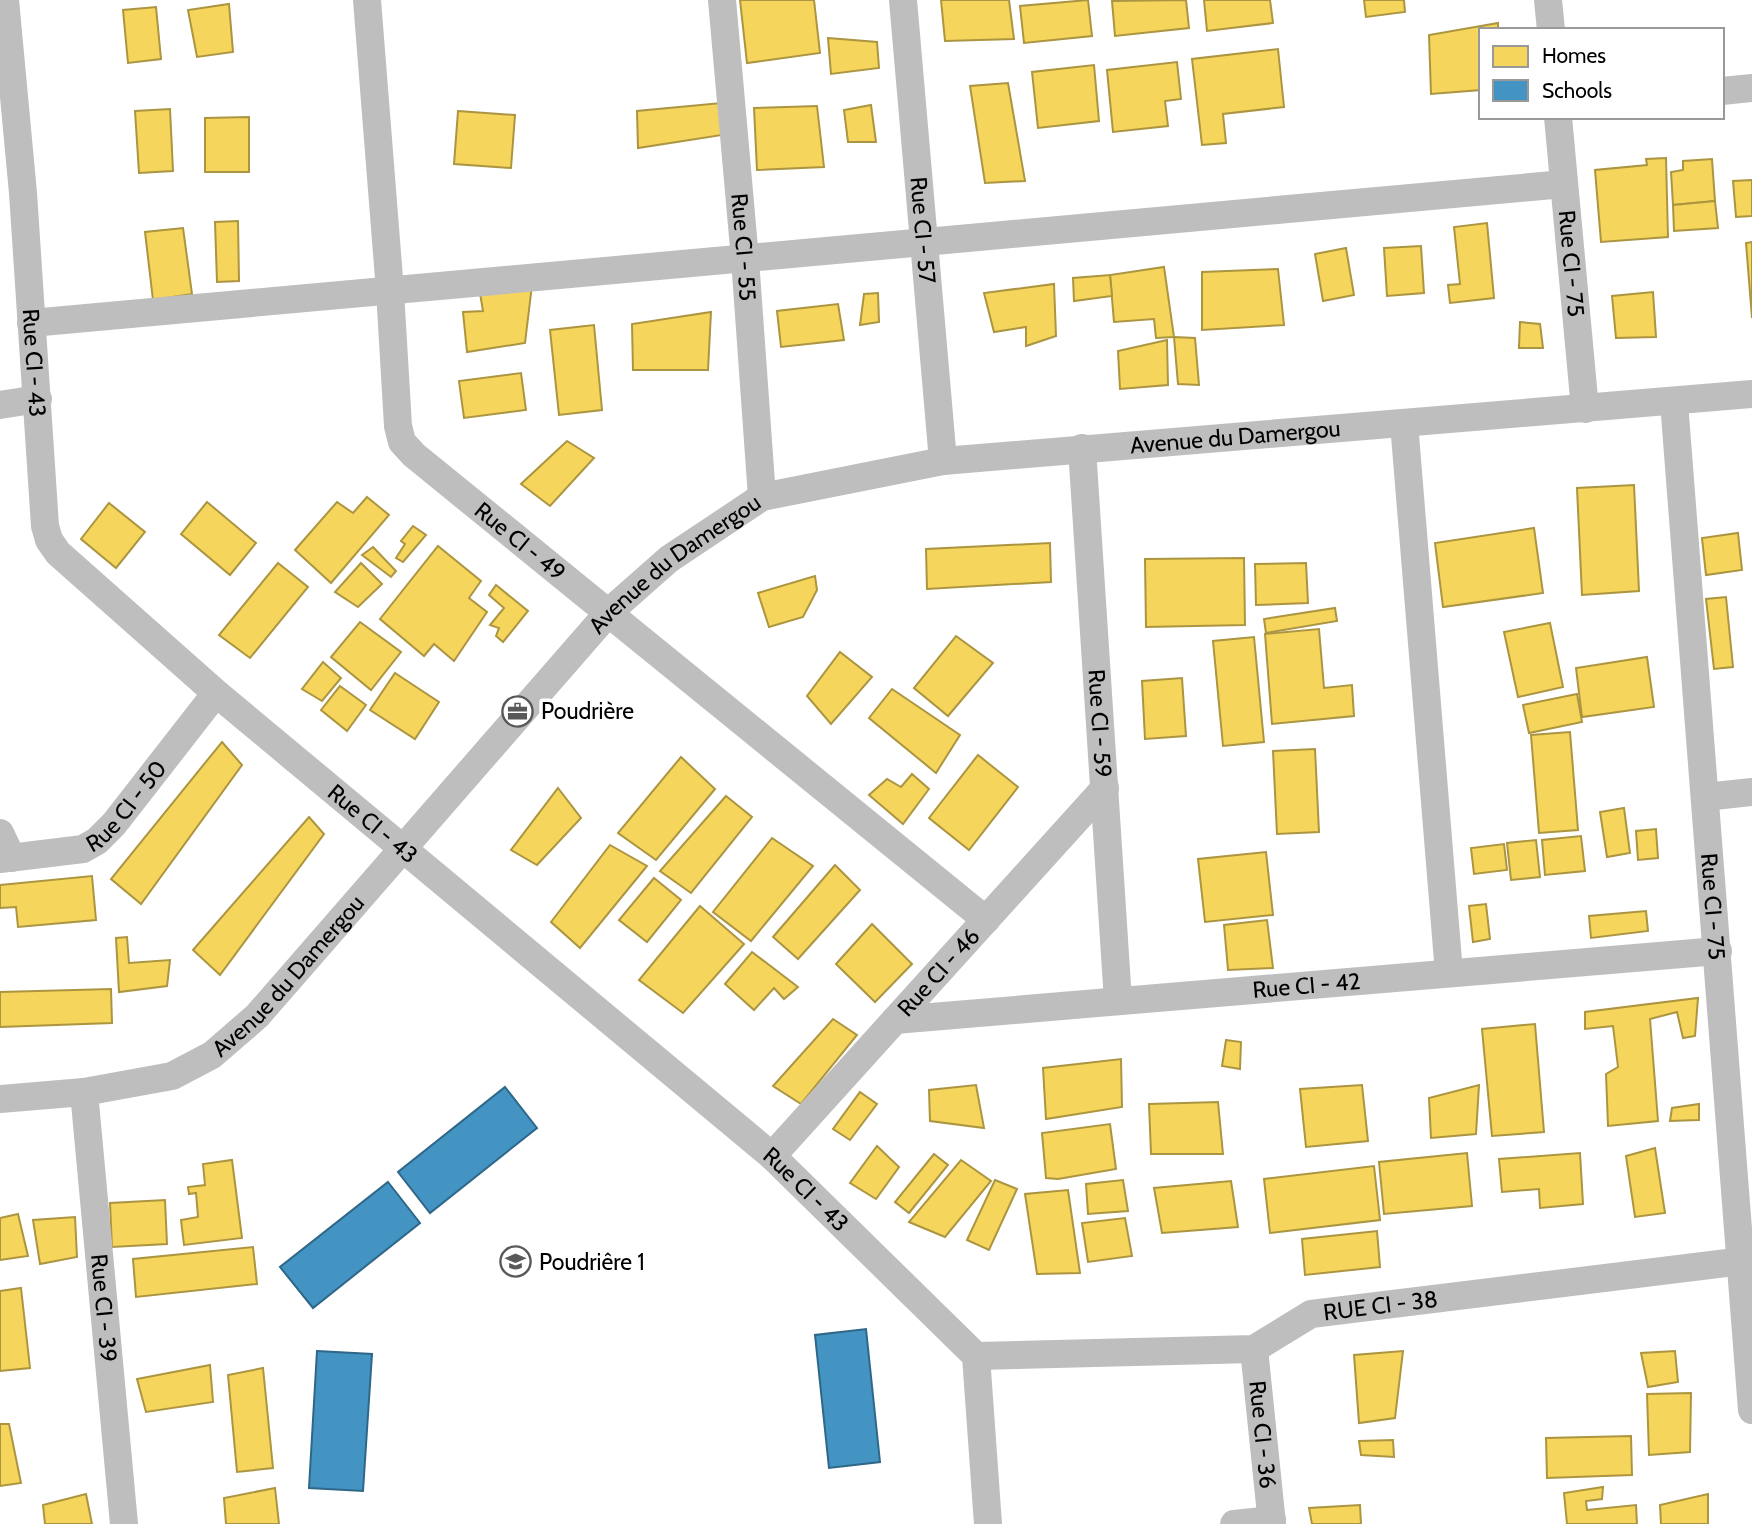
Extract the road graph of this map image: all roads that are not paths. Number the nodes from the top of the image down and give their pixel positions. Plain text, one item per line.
1 (5, 0) edge
2 (367, 0) edge
3 (722, 0) edge
4 (903, 0) edge
5 (1548, 0) edge
6 (1551, 28) edge
7 (1752, 88) edge
8 (1724, 91) edge
9 (1558, 119) edge
10 (1564, 184) junction
11 (11, 194) edge
12 (924, 242) junction
13 (745, 259) junction
14 (390, 290) junction
15 (32, 323) junction
16 (1752, 394) edge
17 (38, 399) junction
18 (1674, 402) junction
19 (0, 405) edge
20 (1585, 409) junction
21 (1404, 424) junction
22 (1083, 448) junction
23 (943, 461) junction
24 (762, 496) junction
25 (609, 612) junction
26 (216, 693) junction
27 (1105, 788) junction
28 (1752, 792) edge
29 (1705, 797) junction
30 (0, 832) edge
31 (403, 848) junction
32 (6, 858) edge
33 (986, 920) junction
34 (1718, 951) junction
35 (1449, 973) junction
36 (1118, 1001) junction
37 (895, 1020) junction
38 (84, 1092) junction
39 (0, 1099) edge
40 (772, 1156) junction
41 (1745, 1260) edge
42 (1254, 1349) junction
43 (976, 1356) junction
44 (1752, 1410) edge
45 (1272, 1522) edge
46 (124, 1524) edge
47 (988, 1524) edge
48 (1234, 1524) edge

1 - 11 street, Rue CI - 43
2 - 14 street, Rue CI - 49
3 - 13 street, Rue CI - 55
4 - 12 street, Rue CI - 57
5 - 6 street
7 - 8 street
9 - 10 street, Rue CI - 75
10 - 12 street
10 - 20 street, Rue CI - 75
11 - 15 street, Rue CI - 43
12 - 13 street
12 - 23 street, Rue CI - 57
13 - 14 street
13 - 24 street, Rue CI - 55
14 - 15 street
14 - 25 street, Rue CI - 49
15 - 17 street, Rue CI - 43
16 - 18 street, Avenue du Damergou
17 - 19 street
17 - 26 street, Rue CI - 43
18 - 20 street, Avenue du Damergou
18 - 29 street, Rue CI - 75
20 - 21 street, Avenue du Damergou
21 - 22 street, Avenue du Damergou
21 - 35 street
22 - 23 street, Avenue du Damergou
22 - 27 street, Rue CI - 59
23 - 24 street, Avenue du Damergou
24 - 25 street, Avenue du Damergou
25 - 31 street, Avenue du Damergou
25 - 33 street, Rue CI - 49
26 - 31 street, Rue CI - 43
26 - 32 street, Rue CI - 50
27 - 33 street, Rue CI - 46
27 - 36 street, Rue CI - 59
28 - 29 street
29 - 34 street, Rue CI - 75
30 - 32 street
31 - 38 street, Avenue du Damergou
31 - 40 street, Rue CI - 43
33 - 37 street, Rue CI - 46
34 - 35 street, Rue CI - 42
34 - 41 street, Rue CI - 75
35 - 36 street, Rue CI - 42
36 - 37 street, Rue CI - 42
37 - 40 street, Rue CI - 46
38 - 39 street, Avenue du Damergou
38 - 46 street, Rue CI - 39
40 - 43 street, Rue CI - 43
41 - 42 street, RUE CI - 38
41 - 44 street, Rue CI - 75
42 - 43 street
42 - 45 street, Rue CI - 36
43 - 47 street
45 - 48 street, Rue CI - 36

